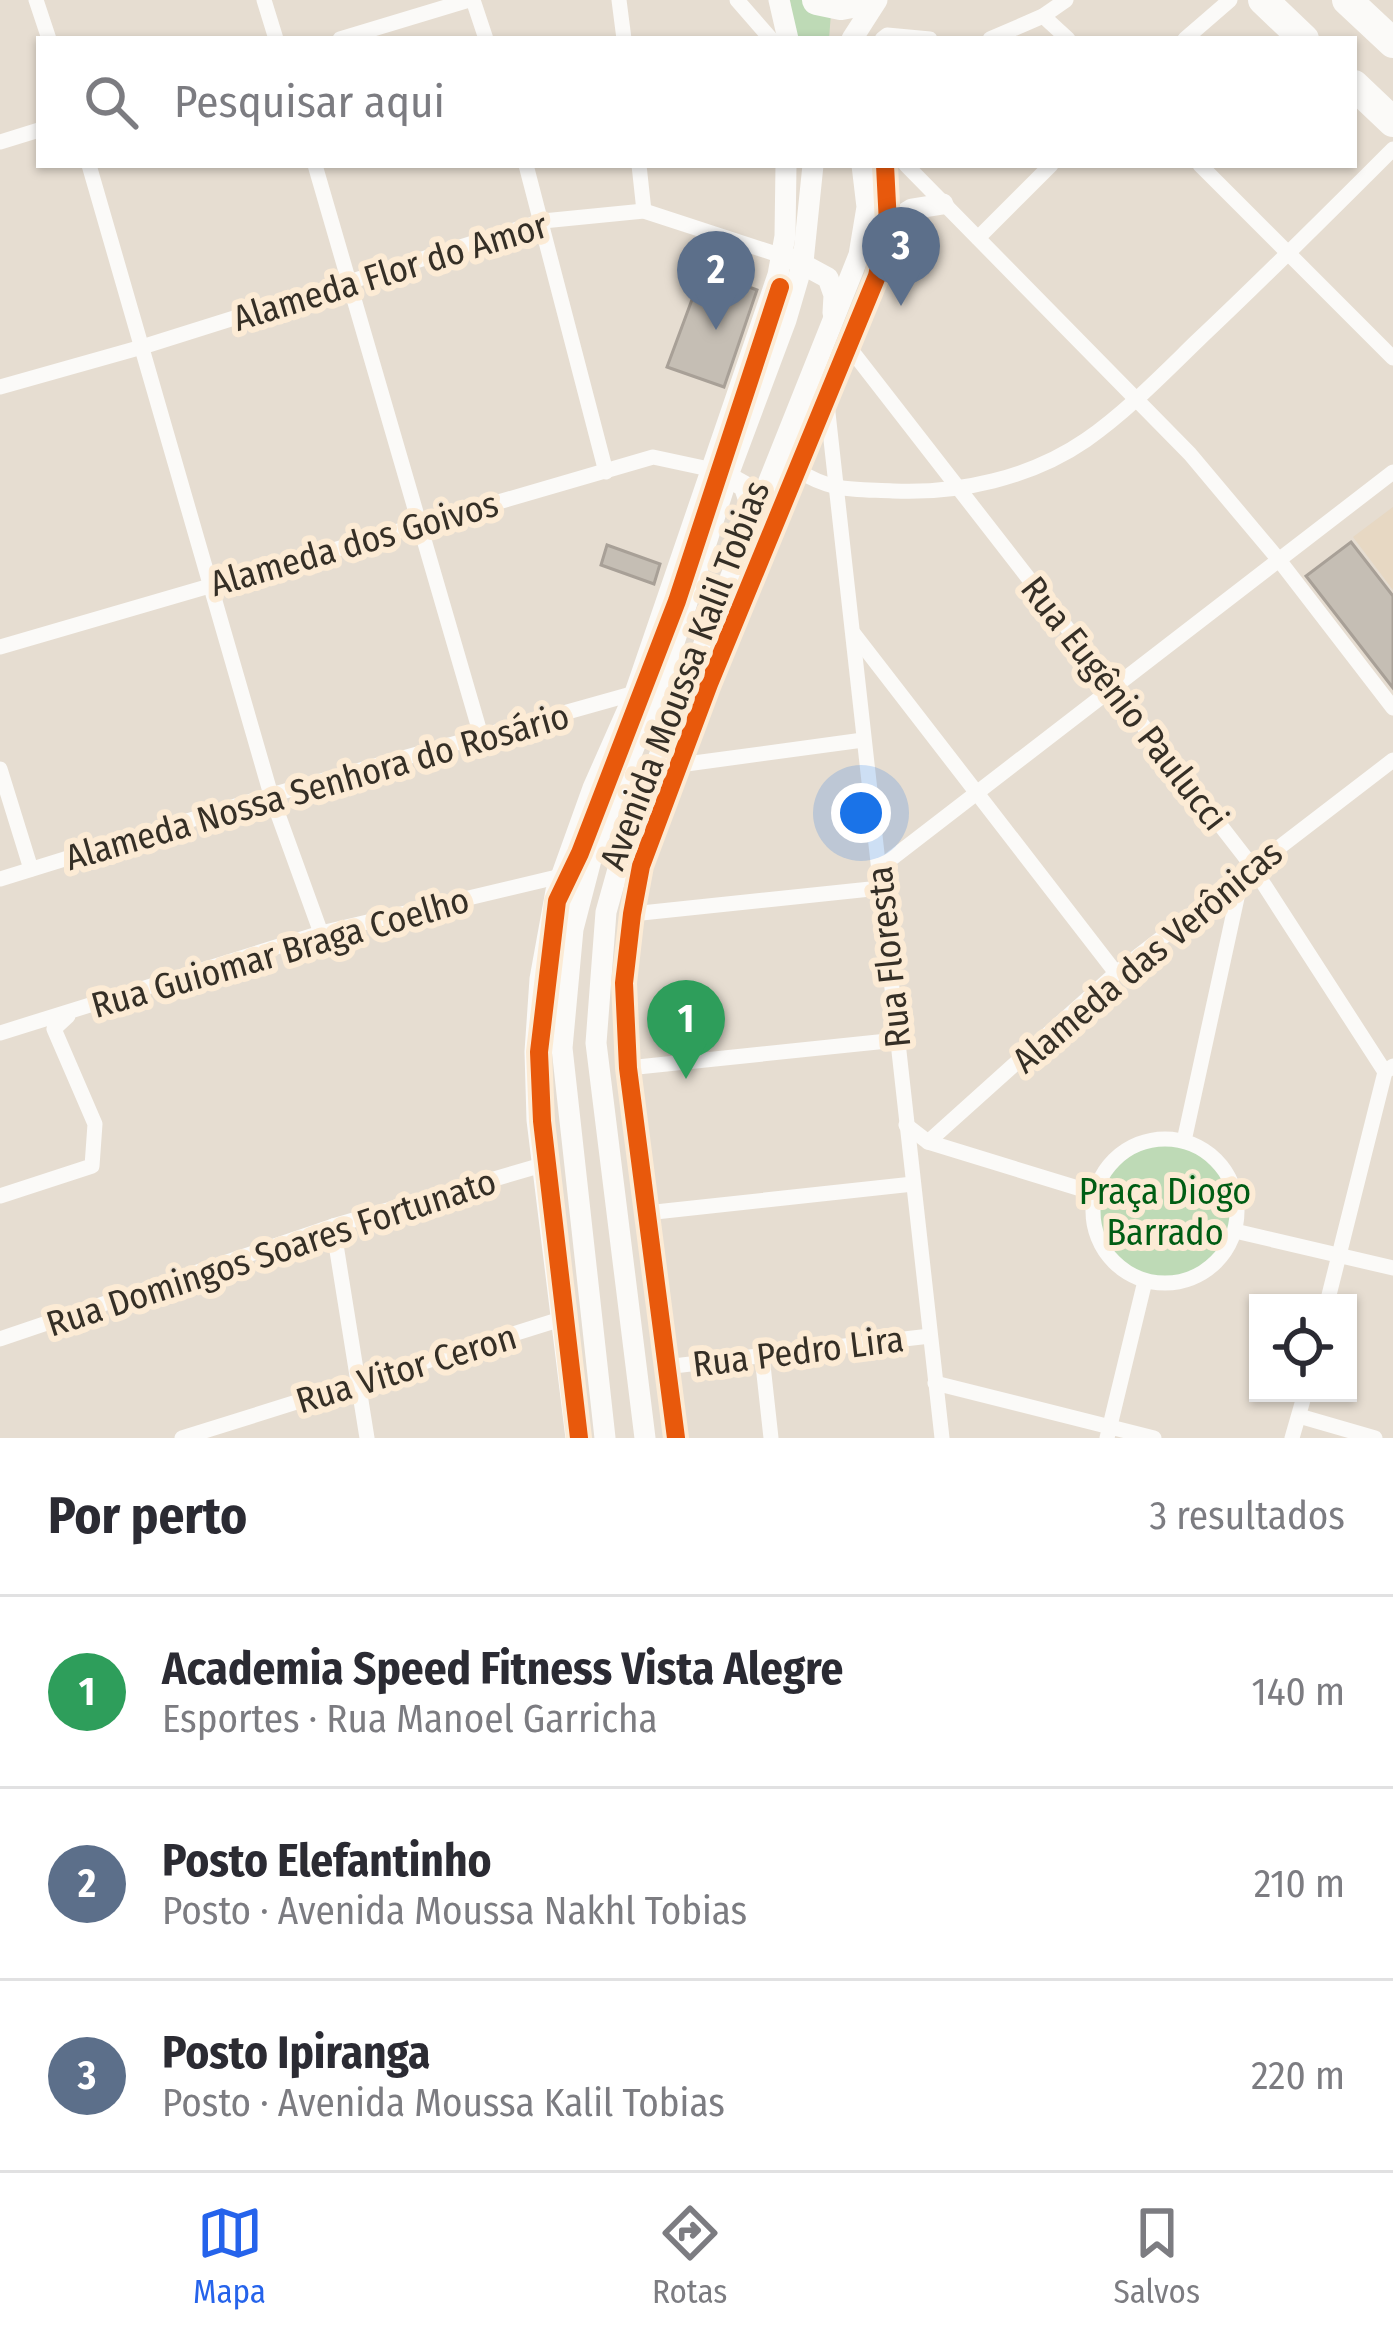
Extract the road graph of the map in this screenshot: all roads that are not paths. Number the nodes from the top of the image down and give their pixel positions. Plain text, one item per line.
1 (36, 0) edge
2 (264, 0) edge
3 (471, 0) edge
4 (620, 0) edge
5 (737, 0) edge
6 (818, 0) edge
7 (867, 0) edge
8 (878, 0) edge
9 (1066, 0) edge
10 (1230, 0) edge
11 (1263, 0) edge
12 (1347, 0) edge
13 (1042, 16) junction
14 (780, 27) edge
15 (48, 36) edge
16 (275, 36) edge
17 (350, 36) edge
18 (485, 36) edge
19 (624, 36) edge
20 (855, 36) edge
21 (997, 36) edge
22 (1065, 36) edge
23 (1189, 36) edge
24 (1301, 36) edge
25 (1393, 43) edge
26 (1357, 88) edge
27 (1393, 122) edge
28 (36, 131) edge
29 (0, 142) edge
30 (1393, 148) edge
31 (90, 168) edge
32 (316, 168) edge
33 (527, 168) edge
34 (639, 168) edge
35 (786, 168) edge
36 (813, 168) edge
37 (862, 168) edge
38 (885, 168) edge
39 (909, 168) edge
40 (1048, 168) edge
41 (1204, 168) edge
42 (943, 204) junction
43 (644, 211) junction
44 (543, 221) junction
45 (888, 224) junction
46 (977, 238) junction
47 (1289, 254) junction
48 (870, 257) junction
49 (787, 265) junction
50 (351, 283) junction
51 (832, 326) junction
52 (848, 346) junction
53 (142, 347) junction
54 (1393, 358) edge
55 (809, 381) junction
56 (0, 387) edge
57 (829, 398) junction
58 (1136, 400) junction
59 (752, 406) junction
60 (787, 466) junction
61 (606, 472) junction
62 (718, 472) junction
63 (1393, 472) edge
64 (958, 488) junction
65 (835, 490) junction
66 (755, 518) junction
67 (418, 524) junction
68 (705, 546) junction
69 (1279, 560) junction
70 (679, 569) junction
71 (211, 584) junction
72 (711, 626) junction
73 (851, 630) junction
74 (0, 647) edge
75 (709, 684) junction
76 (1114, 688) junction
77 (635, 693) junction
78 (1393, 708) edge
79 (482, 739) junction
80 (863, 740) junction
81 (1393, 760) edge
82 (680, 765) junction
83 (0, 769) edge
84 (593, 788) junction
85 (977, 793) junction
86 (271, 795) junction
87 (666, 796) junction
88 (627, 837) junction
89 (593, 852) junction
90 (31, 869) junction
91 (878, 869) junction
92 (1247, 870) junction
93 (561, 876) junction
94 (0, 879) edge
95 (880, 888) junction
96 (632, 914) junction
97 (321, 933) junction
98 (1116, 973) junction
99 (74, 1011) junction
100 (0, 1033) edge
101 (897, 1040) junction
102 (628, 1068) junction
103 (1389, 1069) edge
104 (906, 1125) junction
105 (928, 1142) junction
106 (1184, 1142) junction
107 (542, 1166) junction
108 (913, 1184) junction
109 (1094, 1192) junction
110 (0, 1196) edge
111 (578, 1202) junction
112 (617, 1203) junction
113 (646, 1213) junction
114 (333, 1226) junction
115 (1235, 1231) junction
116 (622, 1254) junction
117 (1338, 1255) junction
118 (583, 1256) junction
119 (1393, 1268) edge
120 (1145, 1281) junction
121 (1329, 1294) edge
122 (561, 1319) junction
123 (930, 1336) junction
124 (0, 1339) edge
125 (762, 1356) junction
126 (636, 1360) junction
127 (665, 1367) junction
128 (360, 1383) junction
129 (935, 1383) junction
130 (1303, 1402) edge
131 (1299, 1416) junction
132 (1108, 1432) edge
133 (182, 1438) edge
134 (367, 1438) edge
135 (576, 1438) edge
136 (605, 1438) edge
137 (645, 1438) edge
138 (674, 1438) edge
139 (771, 1438) edge
140 (941, 1438) edge
141 (1154, 1438) edge
142 (1292, 1438) edge
143 (1376, 1438) edge

1 - 15 street
2 - 16 street
3 - 17 street
3 - 18 street
4 - 19 street
5 - 14 street
6 - 7 highway
8 - 20 main road
9 - 13 street
10 - 23 street
11 - 24 highway
12 - 25 highway
13 - 21 street
13 - 22 street
26 - 27 highway
28 - 29 street
30 - 47 street
31 - 53 street
32 - 50 street
33 - 44 street
34 - 43 street
35 - 49 main road
36 - 49 main road
37 - 48 main road
38 - 45 main road, Avenida Moussa Kalil Tobias
39 - 42 street
40 - 46 street
41 - 47 street
42 - 45 main road
42 - 46 street
43 - 44 street, Alameda Flor do Amor
43 - 49 street, Alameda Flor do Amor
44 - 50 street, Alameda Flor do Amor
44 - 61 street
45 - 48 main road, Avenida Moussa Kalil Tobias
46 - 58 street
47 - 54 street
47 - 58 street
48 - 51 main road
48 - 52 main road, Avenida Moussa Kalil Tobias
49 - 51 main road
49 - 59 main road
49 - 62 main road
50 - 53 street, Alameda Flor do Amor
50 - 67 street
51 - 55 main road
52 - 57 main road, Avenida Moussa Kalil Tobias
52 - 64 street, Rua Eugênio Paulucci
53 - 56 street, Alameda Flor do Amor
53 - 71 street
55 - 57 main road
55 - 60 main road
57 - 60 main road, Avenida Moussa Kalil Tobias
57 - 65 street, Rua Floresta
58 - 64 street
58 - 69 street
59 - 60 main road
59 - 62 main road
60 - 65 street
60 - 66 main road
60 - 75 main road, Avenida Moussa Kalil Tobias
61 - 62 street, Alameda dos Goivos
61 - 67 street, Alameda dos Goivos
62 - 66 main road
62 - 68 main road
62 - 70 main road
63 - 69 street
64 - 65 street
64 - 76 street, Rua Eugênio Paulucci
65 - 73 street, Rua Floresta
66 - 72 main road
67 - 71 street, Alameda dos Goivos
67 - 79 street
68 - 70 main road
68 - 89 main road
69 - 76 street
69 - 78 street
70 - 77 main road
71 - 74 street, Alameda dos Goivos
71 - 86 street
72 - 75 main road
72 - 88 main road
73 - 80 street, Rua Floresta
73 - 85 street
75 - 82 main road, Avenida Moussa Kalil Tobias
76 - 85 street
76 - 92 street, Rua Eugênio Paulucci
77 - 79 street, Alameda Nossa Senhora do Rosário
77 - 84 main road
79 - 86 street, Alameda Nossa Senhora do Rosário
80 - 82 street
80 - 91 street, Rua Floresta
81 - 92 street, Alameda das Verônicas
82 - 87 main road, Avenida Moussa Kalil Tobias
83 - 90 street
84 - 89 main road
84 - 93 main road
85 - 91 street
85 - 98 street
86 - 90 street, Alameda Nossa Senhora do Rosário
86 - 97 street
87 - 88 main road
87 - 96 main road, Avenida Moussa Kalil Tobias
88 - 112 main road
89 - 111 main road
90 - 94 street, Alameda Nossa Senhora do Rosário
91 - 95 street, Rua Floresta
92 - 98 street, Alameda das Verônicas
92 - 103 street, Rua Eugênio Paulucci
92 - 106 street
93 - 97 street, Rua Guiomar Braga Coelho
93 - 107 main road
95 - 96 street
95 - 101 street, Rua Floresta
96 - 102 main road, Avenida Moussa Kalil Tobias
97 - 99 street, Rua Guiomar Braga Coelho
98 - 105 street, Alameda das Verônicas
99 - 100 street, Rua Guiomar Braga Coelho
99 - 110 street
101 - 102 street
101 - 104 street, Rua Floresta
102 - 113 main road, Avenida Moussa Kalil Tobias
103 - 117 street
104 - 105 street
104 - 108 street, Rua Floresta
105 - 109 street
106 - 109 street
106 - 115 street
107 - 114 street, Rua Domingos Soares Fortunato
107 - 122 main road
108 - 113 street
108 - 123 street, Rua Floresta
109 - 120 street
111 - 112 main road
111 - 118 main road
112 - 116 main road
113 - 127 main road, Avenida Moussa Kalil Tobias
114 - 124 street, Rua Domingos Soares Fortunato
114 - 128 street
115 - 117 street
115 - 120 street
116 - 118 main road
116 - 126 main road
117 - 119 street
117 - 121 street
118 - 136 main road
120 - 132 street
122 - 128 street, Rua Vitor Ceron
122 - 135 main road
123 - 125 street, Rua Pedro Lira
123 - 129 street, Rua Floresta
125 - 127 street, Rua Pedro Lira
125 - 139 street
126 - 137 main road
126 - 138 main road
127 - 138 main road, Avenida Moussa Kalil Tobias
128 - 133 street, Rua Vitor Ceron
128 - 134 street
129 - 132 street
129 - 140 street, Rua Floresta
130 - 131 street
131 - 142 street
131 - 143 street
132 - 141 street

